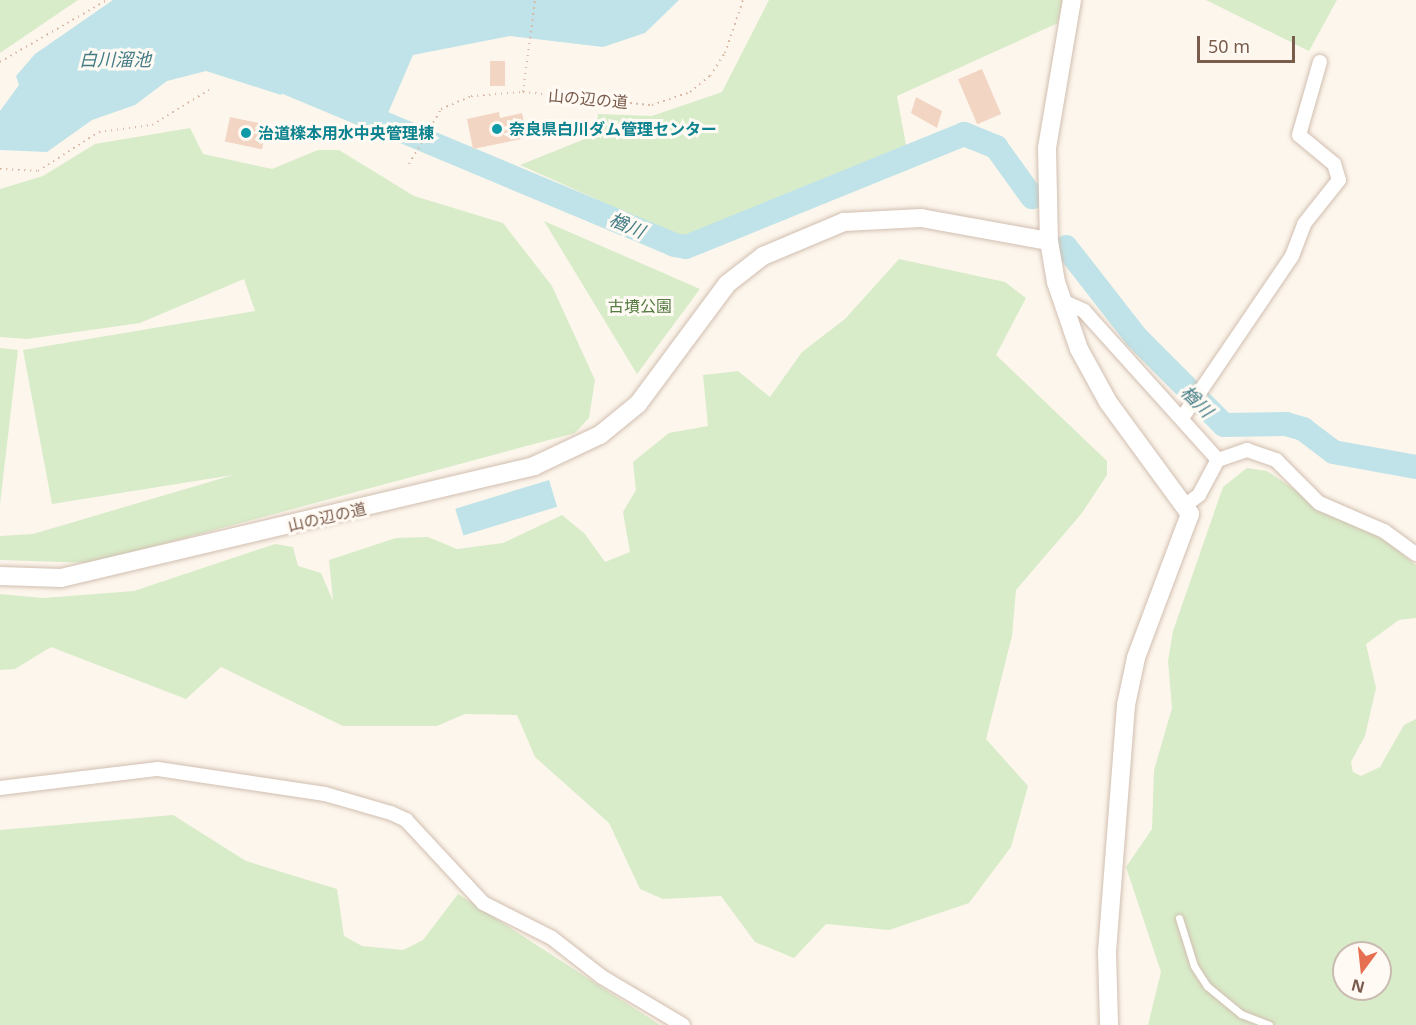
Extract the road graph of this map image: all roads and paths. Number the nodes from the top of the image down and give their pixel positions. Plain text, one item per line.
1 (107, 0) edge
2 (535, 0) edge
3 (743, 0) edge
4 (1072, 0) edge
5 (0, 62) edge
6 (1320, 62) dead end
7 (209, 90) dead end
8 (523, 92) junction
9 (409, 164) dead end
10 (0, 169) edge
11 (1049, 241) junction
12 (1062, 301) junction
13 (1182, 418) junction
14 (1218, 460) junction
15 (1187, 504) junction
16 (1416, 554) edge
17 (0, 576) edge
18 (0, 788) edge
19 (1179, 918) dead end
20 (683, 1025) edge
21 (1109, 1025) edge
22 (1269, 1025) edge

1 - 5 path
2 - 8 path
3 - 8 path, 山の辺の道
4 - 11 street
6 - 13 street
7 - 10 path
8 - 9 path, 山の辺の道
11 - 12 street
11 - 17 street, 山の辺の道
12 - 13 street
12 - 15 street
13 - 14 street
14 - 15 street
14 - 16 street
15 - 21 street
18 - 20 street
19 - 22 lane

